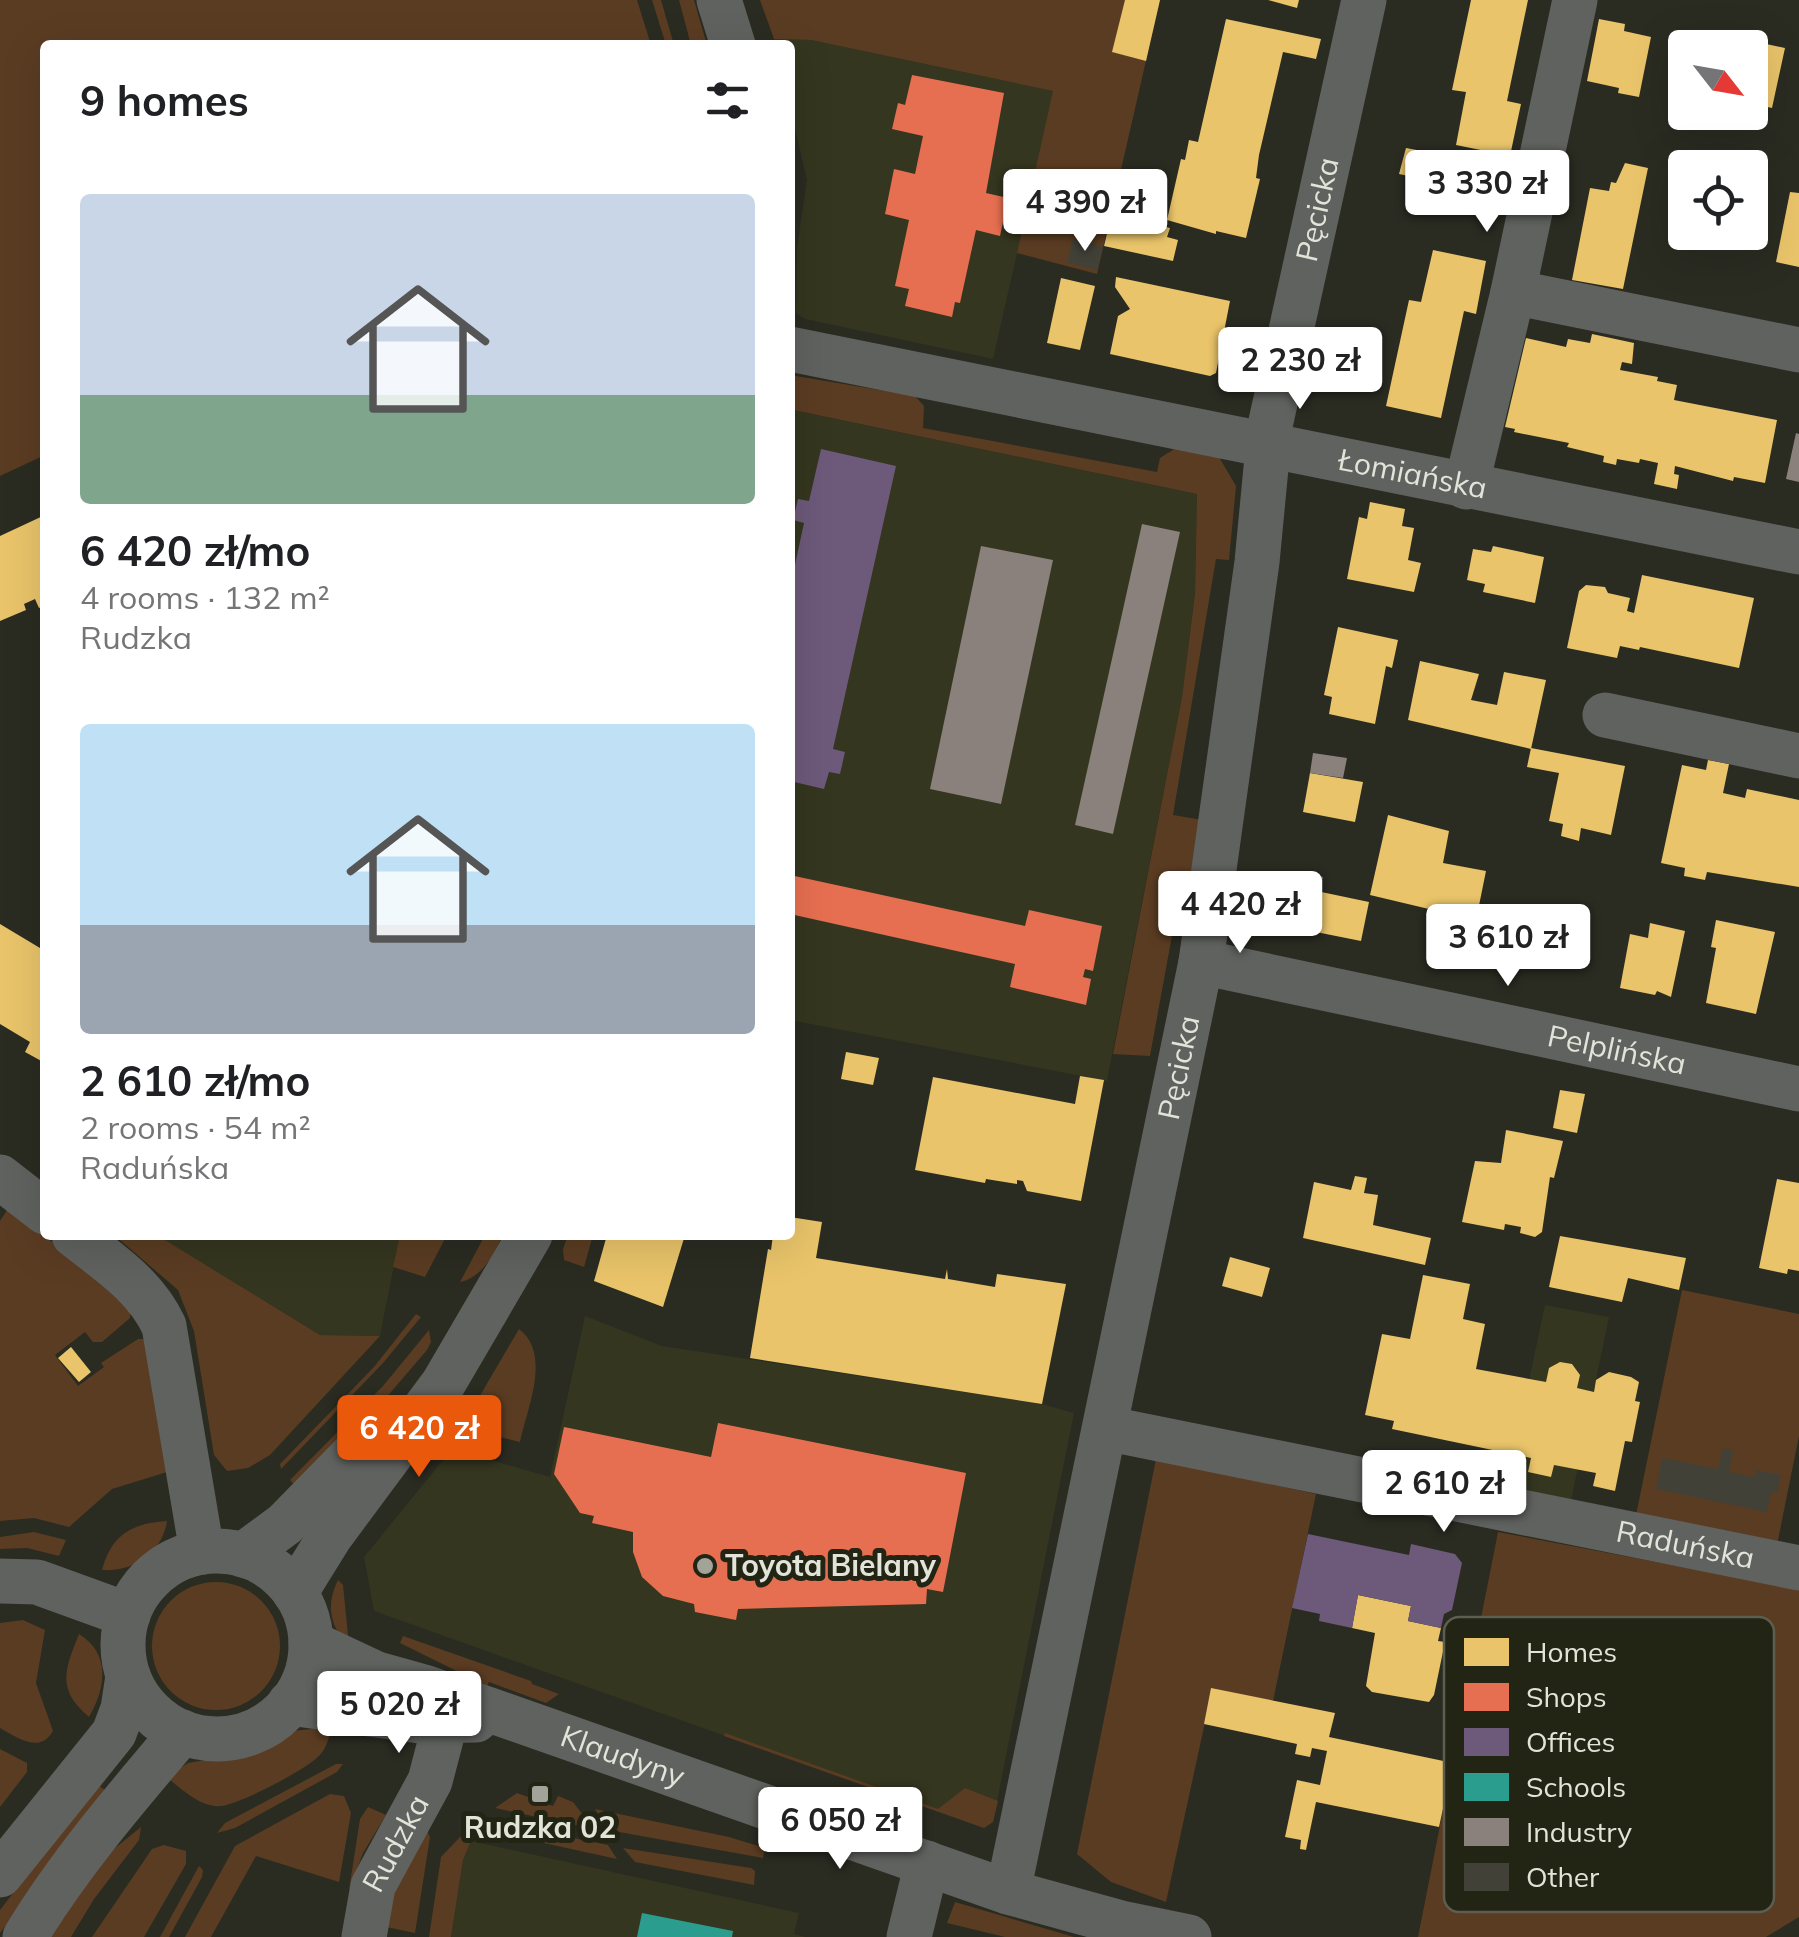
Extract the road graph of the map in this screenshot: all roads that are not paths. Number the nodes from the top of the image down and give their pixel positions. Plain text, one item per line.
1 (719, 0) edge
2 (1364, 0) edge
3 (1575, 0) edge
4 (731, 40) edge
5 (1513, 292) junction
6 (795, 350) edge
7 (1799, 350) edge
8 (1269, 444) junction
9 (1466, 487) junction
10 (1799, 552) edge
11 (1606, 716) dead end
12 (1799, 756) edge
13 (1201, 962) junction
14 (1799, 1089) edge
15 (0, 1178) edge
16 (40, 1208) edge
17 (80, 1240) edge
18 (527, 1240) edge
19 (476, 1328) junction
20 (1104, 1428) junction
21 (222, 1553) junction
22 (1799, 1568) edge
23 (0, 1581) edge
24 (296, 1593) junction
25 (128, 1615) junction
26 (311, 1643) junction
27 (128, 1676) junction
28 (290, 1704) junction
29 (450, 1709) junction
30 (182, 1732) junction
31 (927, 1863) junction
32 (0, 1875) edge
33 (1008, 1892) junction
34 (25, 1937) edge
35 (364, 1937) edge
36 (909, 1937) edge
37 (1189, 1937) edge

1 - 4 street
2 - 8 street, Pęcicka
3 - 5 street
5 - 7 street
5 - 9 street
6 - 8 street, Łomiańska
8 - 9 street, Łomiańska
8 - 13 street, Pęcicka
9 - 10 street, Łomiańska
11 - 12 street
13 - 14 street, Pelplińska
13 - 20 street, Pęcicka
15 - 16 street
17 - 21 street
18 - 19 street
19 - 21 street
19 - 24 street
20 - 22 street, Raduńska
20 - 33 street, Pęcicka
21 - 24 street
21 - 25 street
23 - 25 street
24 - 26 street
25 - 27 street
26 - 28 street
26 - 29 street, Klaudyny
27 - 30 street
27 - 32 street
28 - 29 street, Klaudyny
28 - 30 street
29 - 31 street, Klaudyny
29 - 35 street, Rudzka
30 - 34 street
31 - 33 street, Klaudyny
31 - 36 street
33 - 37 street, Klaudyny

